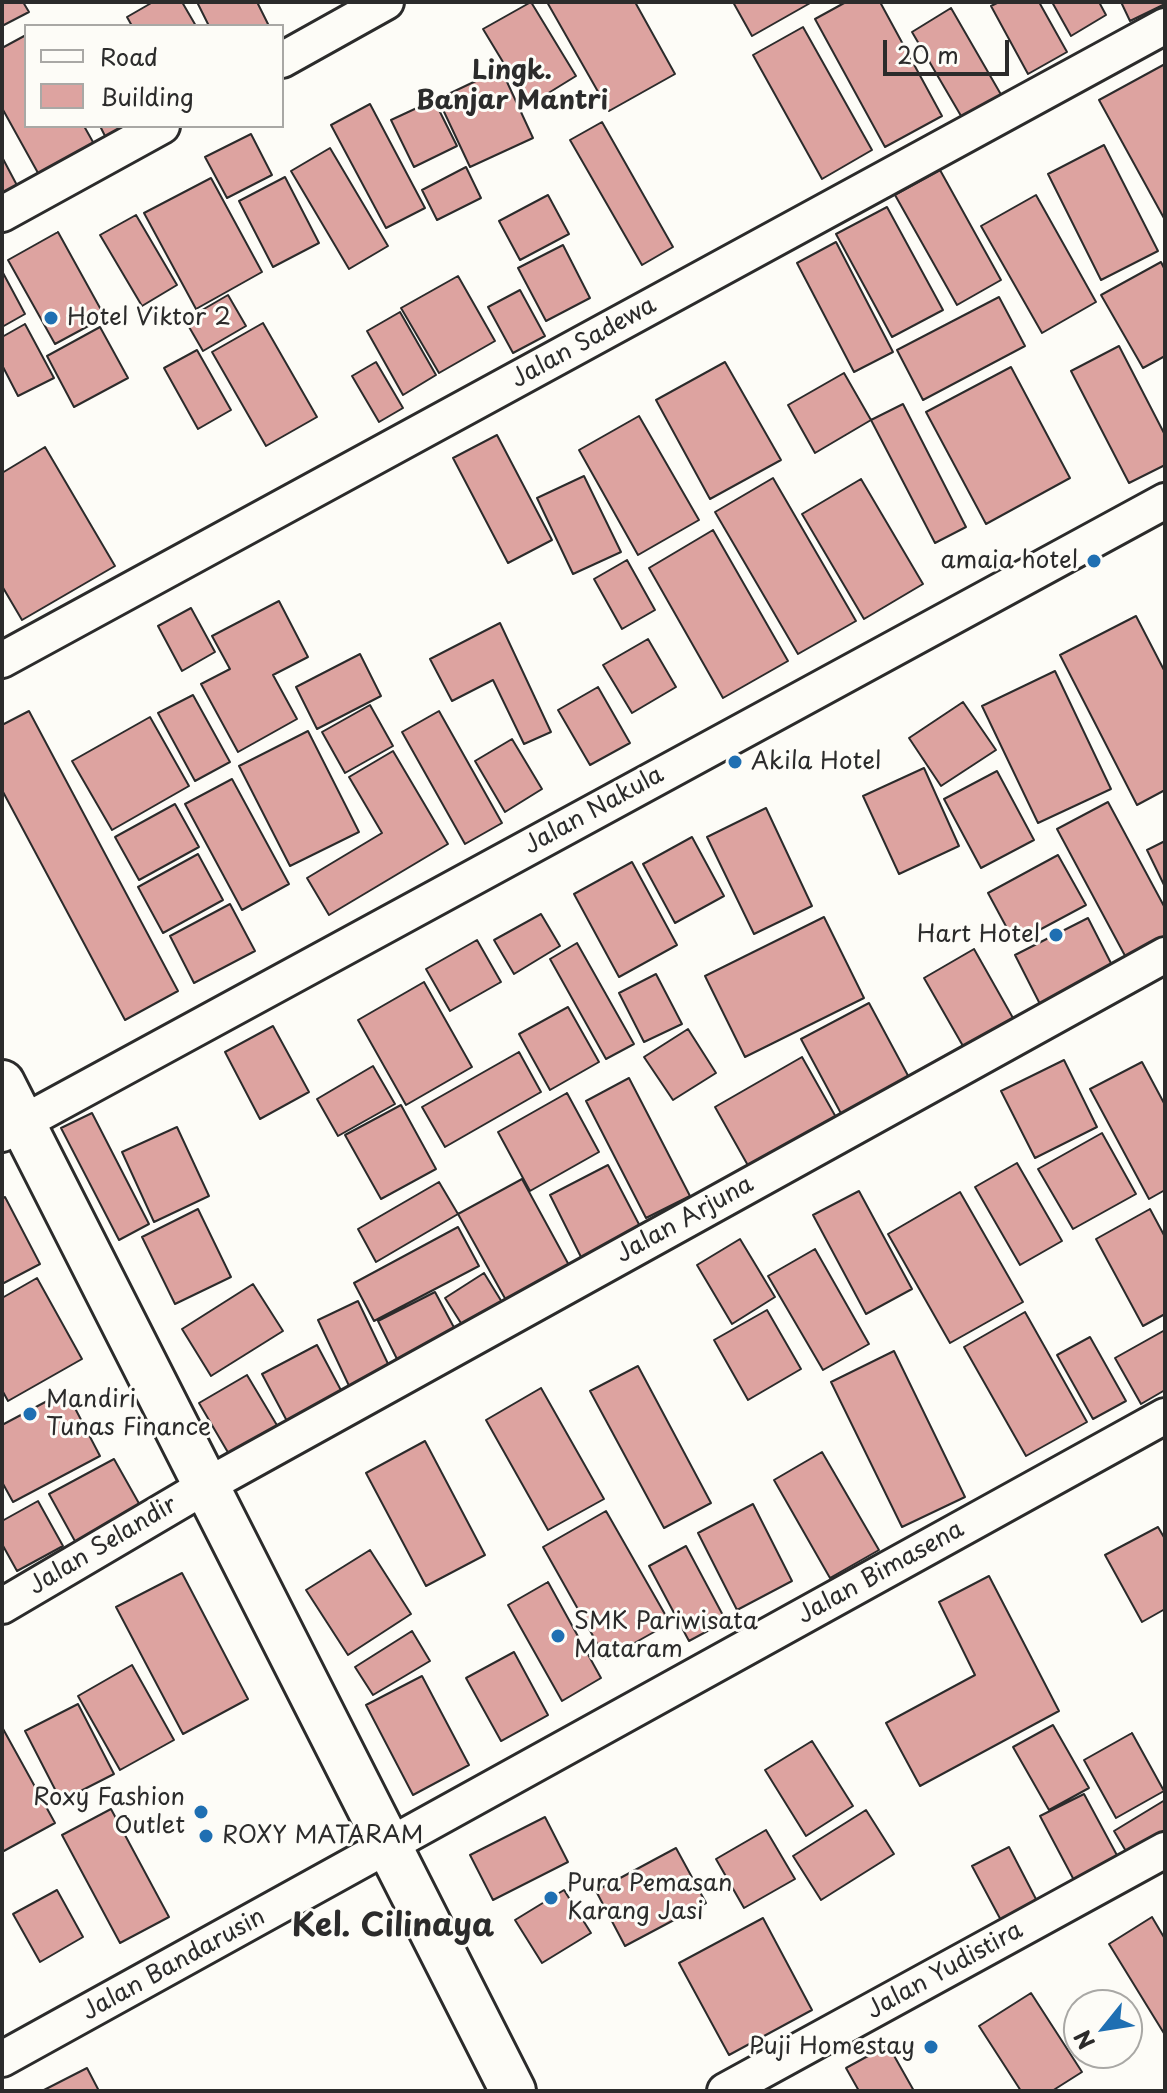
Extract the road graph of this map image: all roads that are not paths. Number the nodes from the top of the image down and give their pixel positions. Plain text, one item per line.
1 (386, 2) edge
2 (1165, 26) edge
3 (284, 59) edge
4 (158, 128) edge
5 (2, 214) edge
6 (1165, 501) edge
7 (2, 660) edge
8 (1165, 955) edge
9 (2, 1083) edge
10 (12, 1128) edge
11 (1165, 1416) edge
12 (204, 1487) junction
13 (2, 1606) edge
14 (388, 1848) junction
15 (1165, 1850) edge
16 (2, 2059) edge
17 (513, 2091) edge
18 (725, 2091) edge

1 - 3 street
2 - 7 street, Jalan Sadewa
4 - 5 street
6 - 10 street, Jalan Nakula
8 - 12 street, Jalan Arjuna
9 - 10 main road
10 - 12 main road
11 - 14 street, Jalan Bimasena
12 - 13 street, Jalan Selandir
12 - 14 main road
14 - 16 street, Jalan Bandarusin
14 - 17 main road
15 - 18 street, Jalan Yudistira

